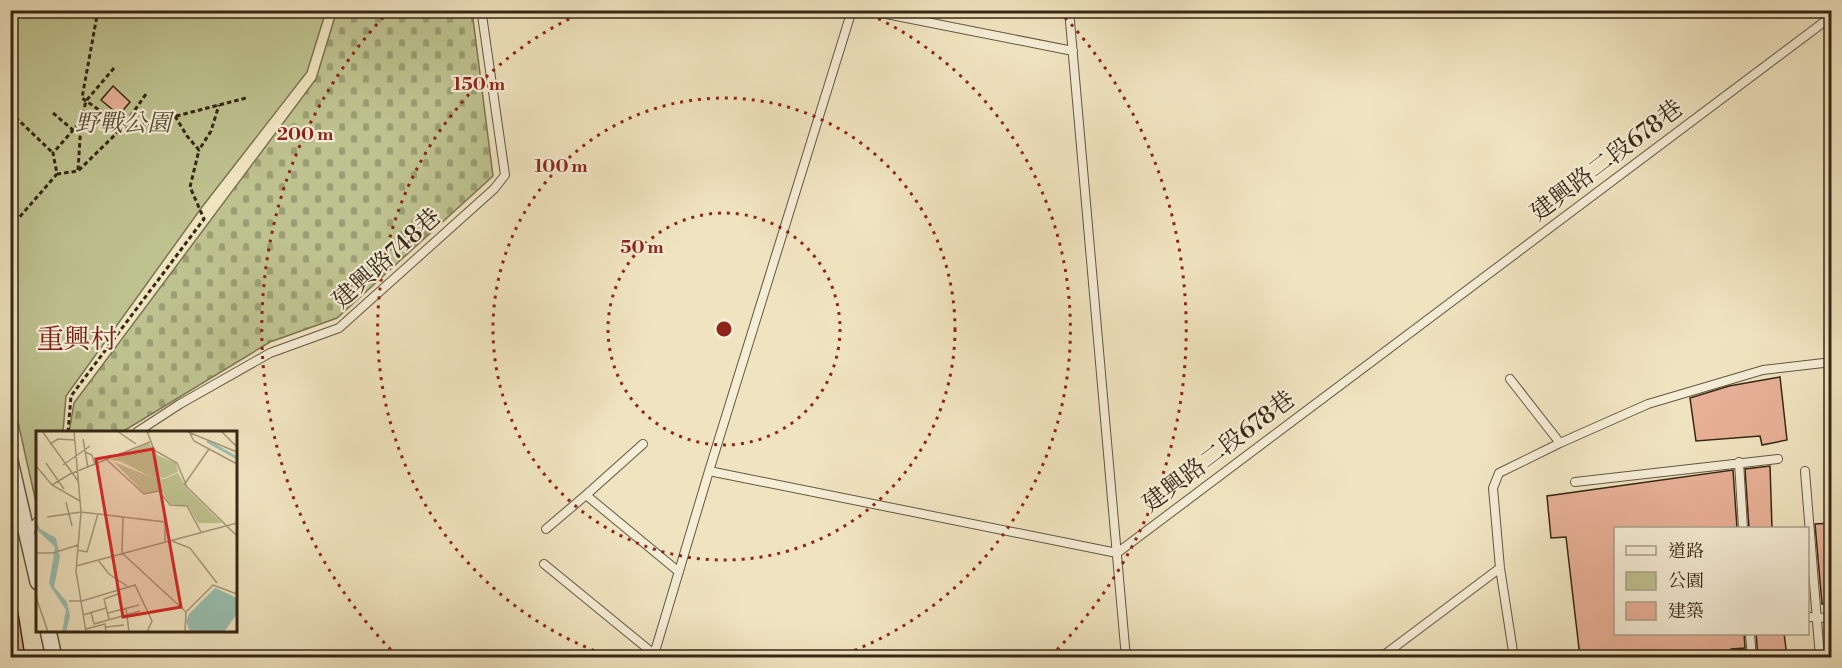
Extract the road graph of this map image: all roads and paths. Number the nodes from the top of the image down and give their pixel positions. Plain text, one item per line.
1 (98, 10) edge
2 (484, 10) edge
3 (852, 10) edge
4 (866, 10) edge
5 (1069, 10) edge
6 (1832, 16) edge
7 (1073, 51) junction
8 (114, 68) dead end
9 (146, 94) dead end
10 (246, 98) dead end
11 (86, 101) junction
12 (219, 105) junction
13 (10, 112) edge
14 (54, 113) dead end
15 (175, 116) junction
16 (81, 121) junction
17 (123, 127) junction
18 (74, 130) junction
19 (199, 150) junction
20 (54, 153) junction
21 (78, 171) junction
22 (57, 174) junction
23 (10, 228) edge
24 (1832, 362) edge
25 (1510, 379) dead end
26 (68, 431) edge
27 (139, 431) edge
28 (1560, 443) junction
29 (643, 444) dead end
30 (1778, 459) dead end
31 (10, 461) edge
32 (1739, 462) junction
33 (709, 471) junction
34 (1805, 471) dead end
35 (1575, 482) dead end
36 (586, 495) junction
37 (36, 523) edge
38 (1743, 527) edge
39 (546, 529) dead end
40 (27, 534) junction
41 (1117, 553) junction
42 (544, 564) dead end
43 (1500, 568) junction
44 (679, 572) junction
45 (36, 573) edge
46 (1809, 617) edge
47 (1817, 617) junction
48 (1832, 618) edge
49 (48, 632) edge
50 (1750, 635) edge
51 (653, 656) edge
52 (1752, 656) edge
53 (54, 657) edge
54 (1126, 657) edge
55 (1380, 657) edge
56 (1514, 657) edge
57 (1733, 657) edge
58 (1820, 657) edge

1 - 11 path
2 - 27 lane, 建興路748巷
3 - 33 lane
4 - 7 lane
5 - 7 lane
6 - 41 lane, 建興路二段678巷
7 - 41 lane
8 - 11 path
9 - 17 path
10 - 12 path
11 - 16 path
11 - 17 path
12 - 15 path
12 - 19 path
13 - 20 path
14 - 18 path
15 - 17 path
15 - 19 path
16 - 18 path
16 - 21 path
17 - 21 path
18 - 20 path
19 - 26 path
20 - 22 path
21 - 22 path
22 - 23 path
24 - 28 lane
25 - 28 lane
28 - 43 lane
29 - 36 lane
30 - 32 lane
31 - 40 street
32 - 35 lane
32 - 38 lane
33 - 41 lane
33 - 44 lane
34 - 47 lane
36 - 39 lane
36 - 44 lane
37 - 40 lane
40 - 45 street
41 - 54 lane
42 - 51 lane
43 - 55 lane
43 - 56 lane
44 - 51 lane
46 - 47 lane
47 - 48 lane
47 - 58 lane
49 - 53 street
50 - 52 lane
52 - 57 lane

